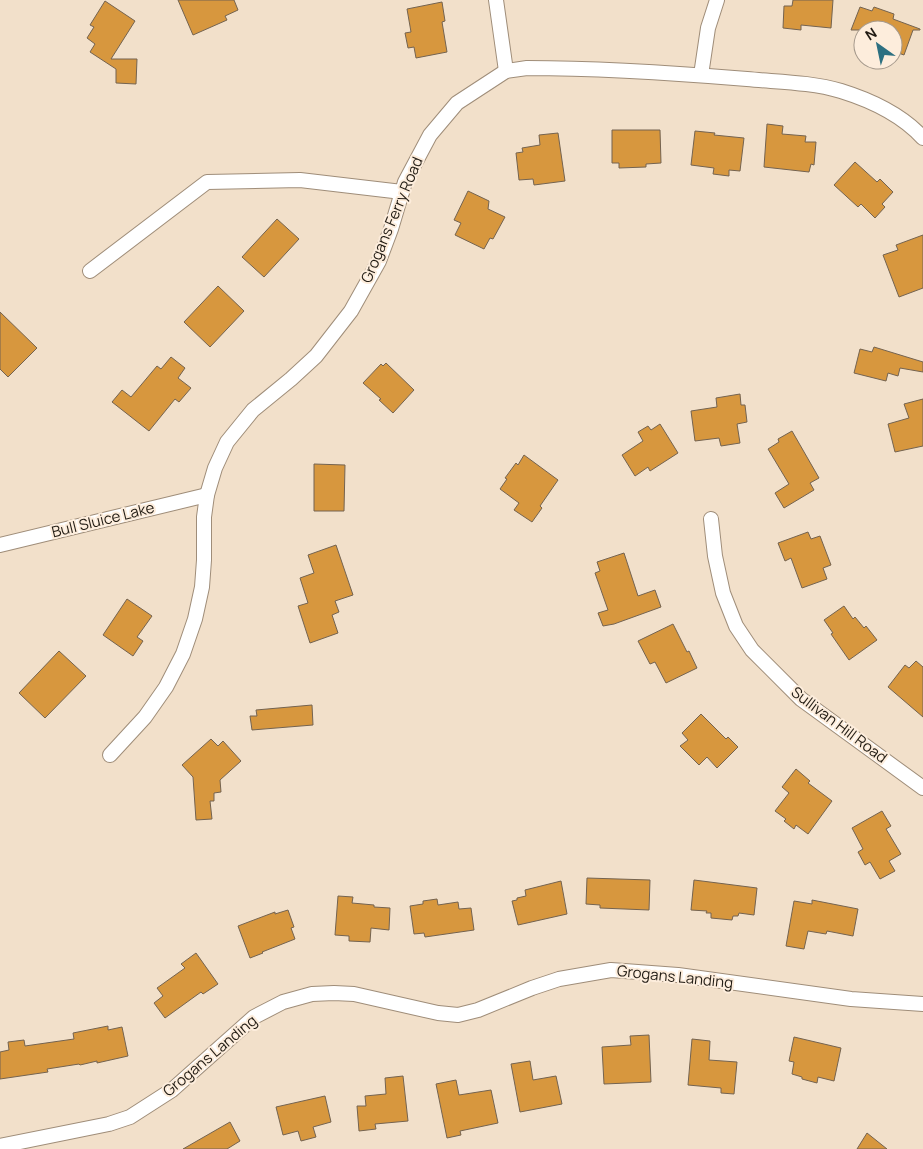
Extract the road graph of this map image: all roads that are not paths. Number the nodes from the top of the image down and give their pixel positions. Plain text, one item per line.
1 (496, 0) edge
2 (718, 0) edge
3 (506, 71) junction
4 (701, 75) junction
5 (923, 138) edge
6 (402, 192) junction
7 (90, 271) dead end
8 (207, 495) junction
9 (711, 518) dead end
10 (0, 545) edge
11 (110, 755) dead end
12 (923, 788) edge
13 (923, 1004) edge
14 (0, 1146) edge

1 - 3 street
2 - 4 street
3 - 4 street, Grogans Ferry Road
3 - 6 street, Grogans Ferry Road
4 - 5 street, Grogans Ferry Road
6 - 7 street
6 - 8 street, Grogans Ferry Road
8 - 10 street, Bull Sluice Lake
8 - 11 street, Grogans Ferry Road
9 - 12 street, Sullivan Hill Road
13 - 14 street, Grogans Landing

